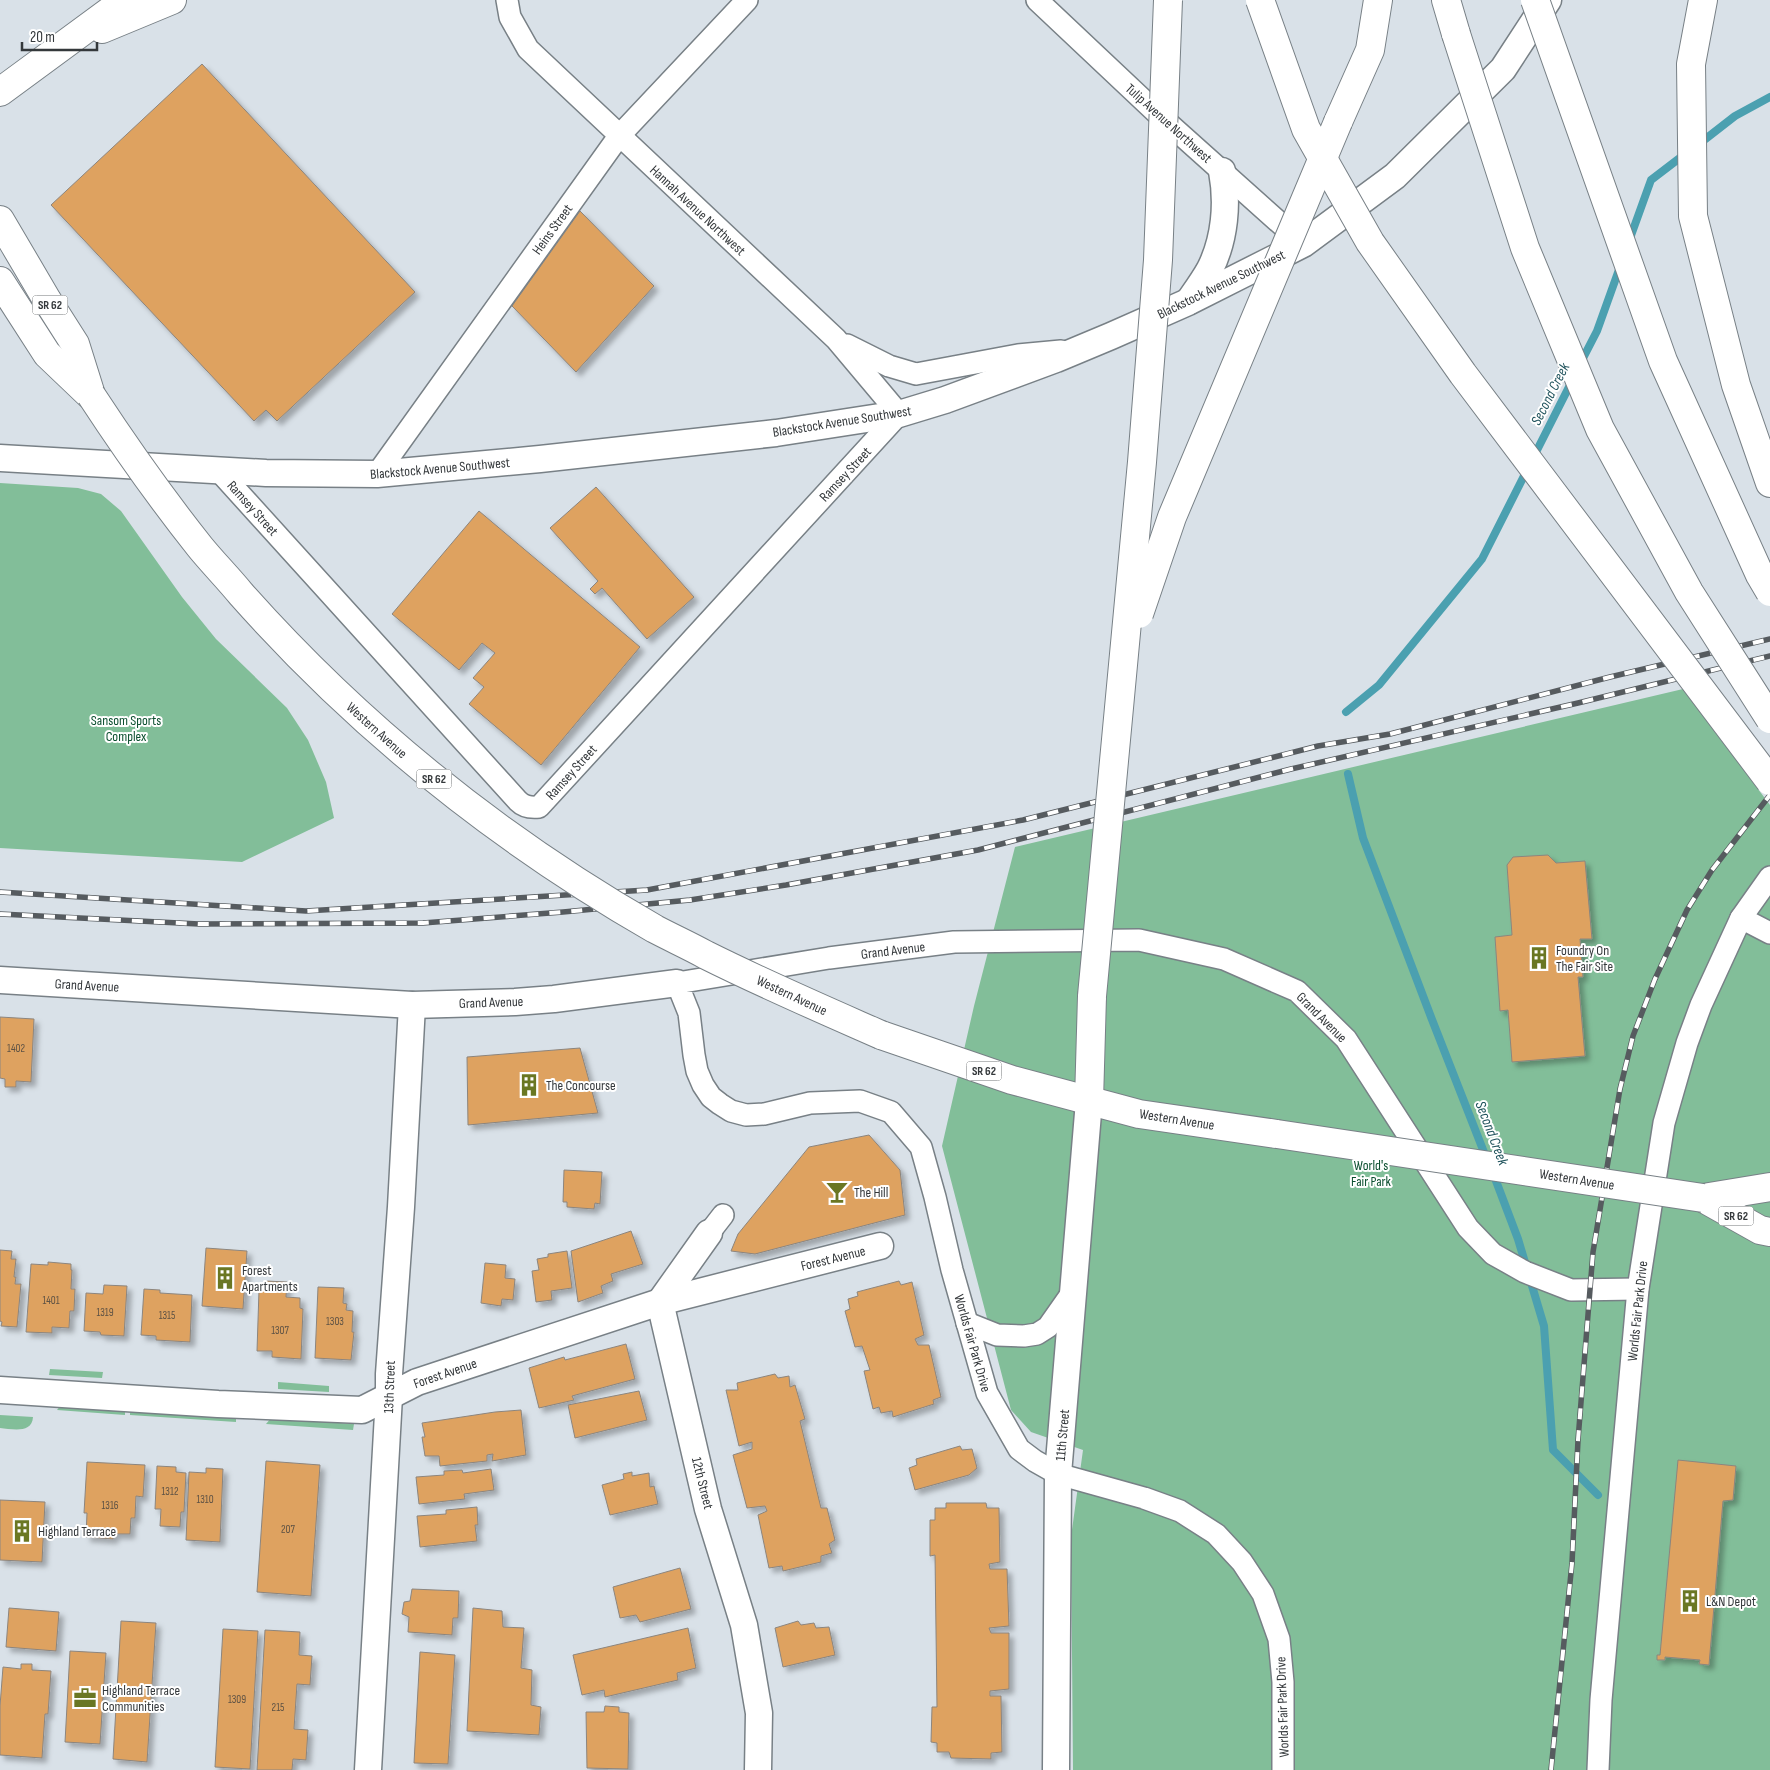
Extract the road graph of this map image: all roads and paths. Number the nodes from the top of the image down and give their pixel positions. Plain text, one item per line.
1 (125, 0) edge
2 (172, 0) edge
3 (507, 0) edge
4 (747, 0) edge
5 (1037, 0) edge
6 (1168, 0) edge
7 (1260, 0) edge
8 (1378, 0) edge
9 (1446, 0) edge
10 (1535, 0) edge
11 (1548, 0) edge
12 (1703, 0) edge
13 (72, 41) junction
14 (0, 92) edge
15 (619, 136) junction
16 (1222, 171) junction
17 (0, 220) edge
18 (1303, 244) junction
19 (0, 281) edge
20 (0, 300) edge
21 (1188, 302) junction
22 (836, 339) junction
23 (1081, 348) junction
24 (47, 354) junction
25 (91, 395) junction
26 (899, 414) junction
27 (0, 458) edge
28 (219, 471) junction
29 (378, 474) junction
30 (1770, 483) edge
31 (1770, 592) edge
32 (1770, 719) edge
33 (1117, 728) junction
34 (1770, 781) edge
35 (1770, 877) edge
36 (1740, 918) junction
37 (1770, 933) edge
38 (0, 980) edge
39 (677, 983) junction
40 (412, 1005) junction
41 (1089, 1101) junction
42 (1770, 1187) edge
43 (1702, 1198) junction
44 (716, 1224) dead end
45 (1770, 1232) edge
46 (880, 1246) dead end
47 (1638, 1289) junction
48 (1074, 1290) junction
49 (660, 1302) junction
50 (967, 1323) junction
51 (0, 1390) edge
52 (389, 1396) junction
53 (1058, 1474) junction
54 (368, 1770) edge
55 (758, 1770) edge
56 (1056, 1770) edge
57 (1283, 1770) edge
58 (1598, 1770) edge

1 - 13 main road
2 - 13 main road
3 - 15 street, Hannah Avenue Northwest
4 - 15 street, Heins Street
5 - 16 street, Tulip Avenue Northwest
6 - 33 main road, bridge
7 - 34 main road, bridge
8 - 33 main road, bridge
9 - 32 main road, bridge
10 - 31 main road, bridge
11 - 18 street, Blackstock Avenue Southwest
12 - 30 main road
13 - 14 main road
15 - 22 street, Hannah Avenue Northwest
15 - 29 street, Heins Street
16 - 18 street, Tulip Avenue Northwest
16 - 21 street
17 - 25 main road, Western Avenue / SR 62
18 - 21 street, Blackstock Avenue Southwest
19 - 24 main road, Western Avenue / SR 62
20 - 24 main road
21 - 23 street, Blackstock Avenue Southwest
22 - 23 street
22 - 26 street, Hannah Avenue Northwest
23 - 26 street, Blackstock Avenue Southwest
24 - 25 main road, Western Avenue / SR 62
25 - 41 main road, Western Avenue / SR 62, bridge
26 - 28 street, Ramsey Street
26 - 29 street, Blackstock Avenue Southwest
27 - 28 street, Blackstock Avenue Southwest
28 - 29 street, Blackstock Avenue Southwest
33 - 41 main road, bridge
35 - 36 street, Worlds Fair Park Drive
36 - 37 street
36 - 47 street, Worlds Fair Park Drive
38 - 40 street, Grand Avenue
39 - 40 street, Grand Avenue
39 - 47 street, Grand Avenue
39 - 50 street, Worlds Fair Park Drive
40 - 52 street, 13th Street
41 - 43 main road, Western Avenue / SR 62, bridge
41 - 48 street, 11th Street
42 - 43 main road, Western Avenue / SR 62
43 - 45 main road, Western Avenue / SR 62
44 - 49 street
46 - 49 street, Forest Avenue
47 - 58 street, Worlds Fair Park Drive
48 - 50 street
48 - 53 street, 11th Street
49 - 52 street, Forest Avenue
49 - 55 street, 12th Street
50 - 53 street, Worlds Fair Park Drive
51 - 52 street, Forest Avenue
52 - 54 street, 13th Street
53 - 56 street, 11th Street
53 - 57 street, Worlds Fair Park Drive

